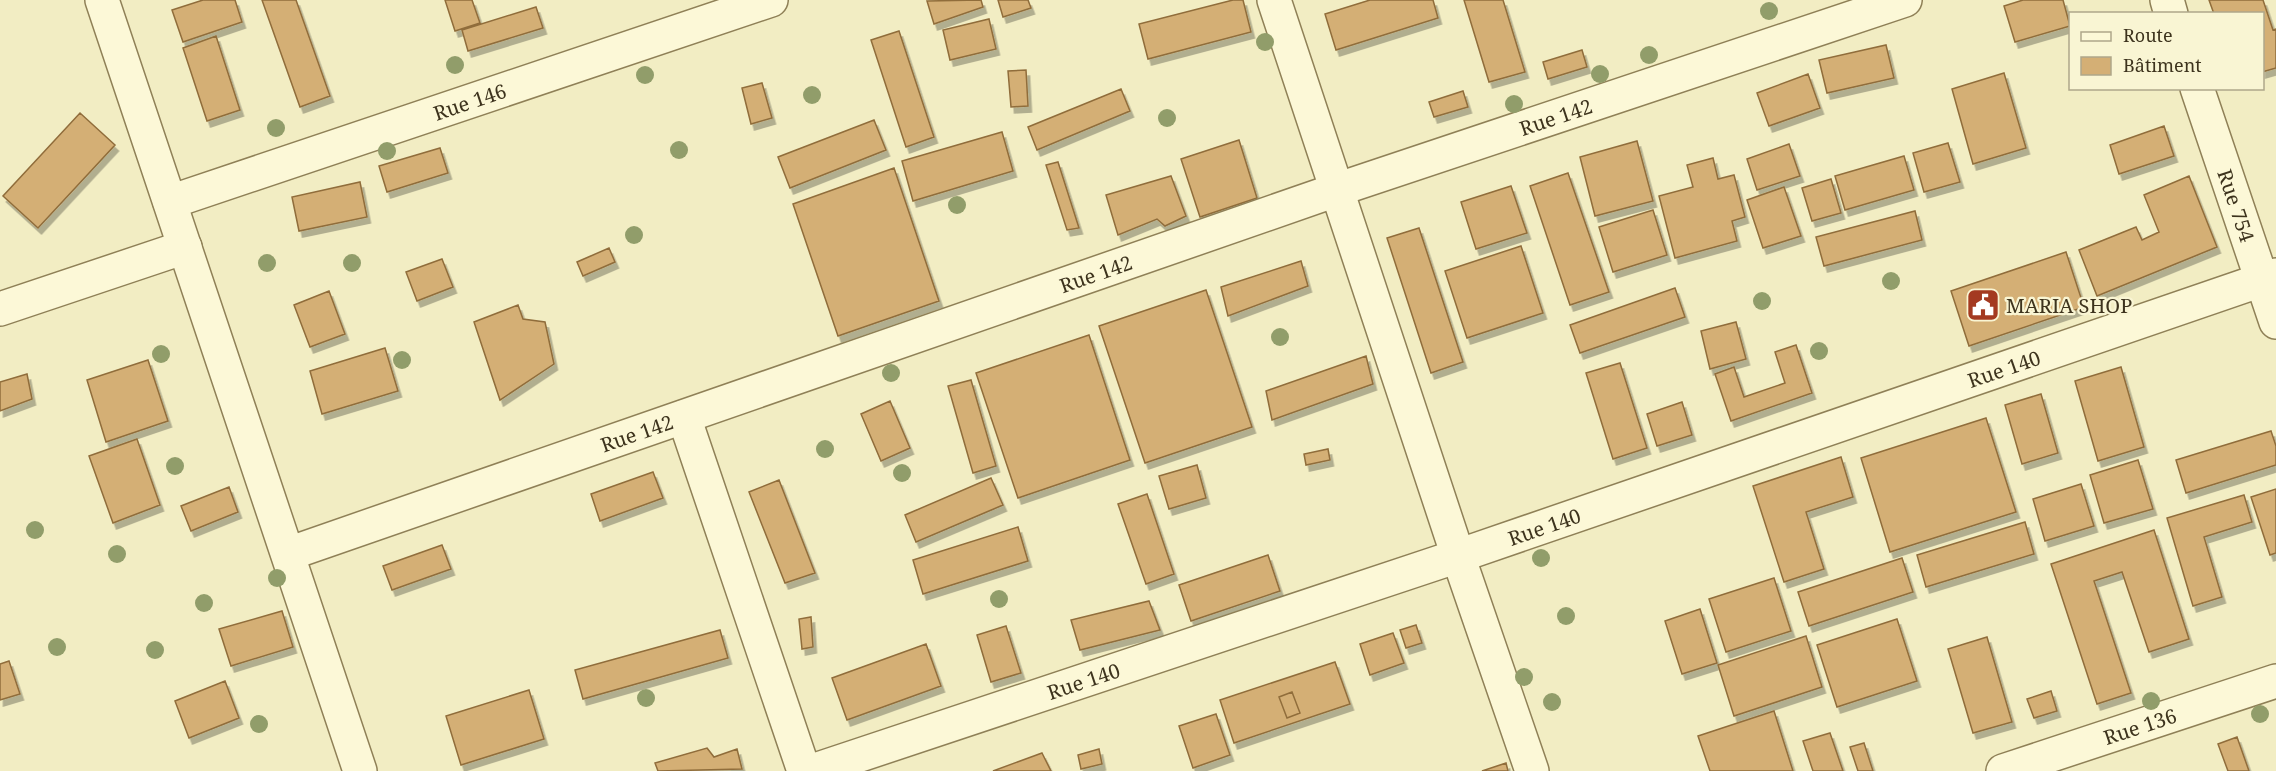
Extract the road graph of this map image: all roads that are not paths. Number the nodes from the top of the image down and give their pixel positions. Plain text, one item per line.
1 (102, 0) edge
2 (771, 0) edge
3 (1274, 0) edge
4 (1905, 0) edge
5 (2198, 90) edge
6 (1336, 190) junction
7 (170, 202) junction
8 (185, 247) junction
9 (2269, 277) edge
10 (0, 309) edge
11 (2276, 322) edge
12 (684, 417) junction
13 (288, 554) junction
14 (1458, 556) junction
15 (2276, 681) edge
16 (360, 771) edge
17 (804, 771) edge
18 (812, 771) edge
19 (1532, 771) edge
20 (2003, 771) edge

1 - 7 street
2 - 7 street, Rue 146
3 - 6 street
4 - 6 street, Rue 142
5 - 9 street, Rue 754
6 - 12 street, Rue 142
6 - 14 street
7 - 8 street
8 - 10 street
8 - 13 street
9 - 11 street, Rue 754
9 - 14 street, Rue 140
12 - 13 street, Rue 142
12 - 17 street
13 - 16 street
14 - 18 street, Rue 140
14 - 19 street
15 - 20 street, Rue 136

